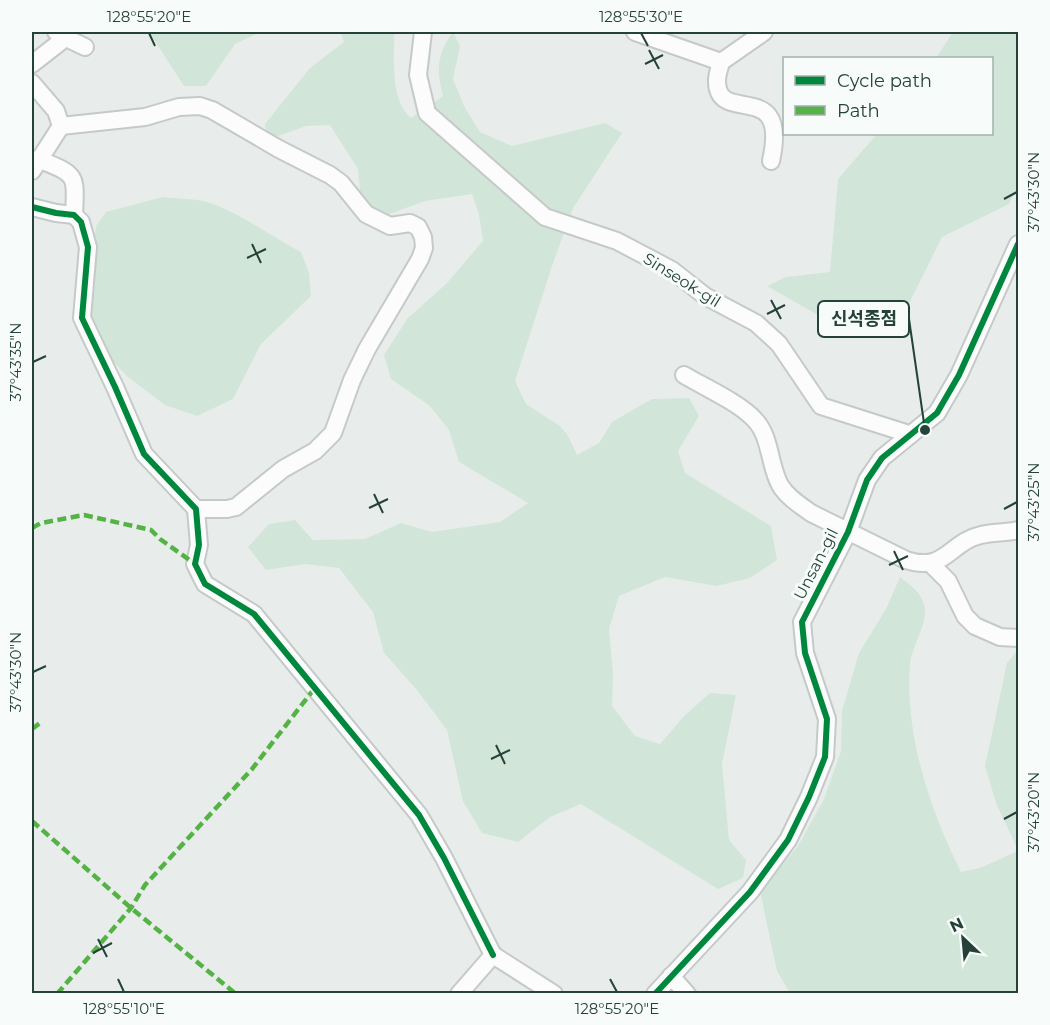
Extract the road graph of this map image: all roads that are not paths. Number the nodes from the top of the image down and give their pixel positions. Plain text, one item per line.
1 (423, 32) edge
2 (634, 32) edge
3 (764, 32) edge
4 (59, 34) edge
5 (85, 47) dead end
6 (721, 62) junction
7 (32, 64) edge
8 (32, 83) edge
9 (61, 126) junction
10 (771, 160) dead end
11 (35, 165) edge
12 (32, 207) edge
13 (74, 215) junction
14 (1018, 244) edge
15 (684, 375) dead end
16 (909, 434) junction
17 (196, 509) junction
18 (1018, 530) edge
19 (848, 532) junction
20 (931, 564) junction
21 (1018, 638) edge
22 (493, 955) junction
23 (671, 976) junction
24 (459, 993) edge
25 (554, 993) edge
26 (655, 993) edge
27 (687, 993) edge

1 - 16 street, Sinseok-gil
2 - 6 street
3 - 6 street
4 - 5 street
4 - 7 street
6 - 10 street
8 - 9 street
9 - 11 street
9 - 17 street
11 - 13 street
12 - 13 street
13 - 17 street
14 - 16 street, Unsan-gil
15 - 19 street
16 - 19 street, Unsan-gil
17 - 22 street
18 - 20 street
19 - 20 street
19 - 23 street, Unsan-gil
20 - 21 street
22 - 24 street
22 - 25 street
23 - 26 street, Unsan-gil
23 - 27 street

